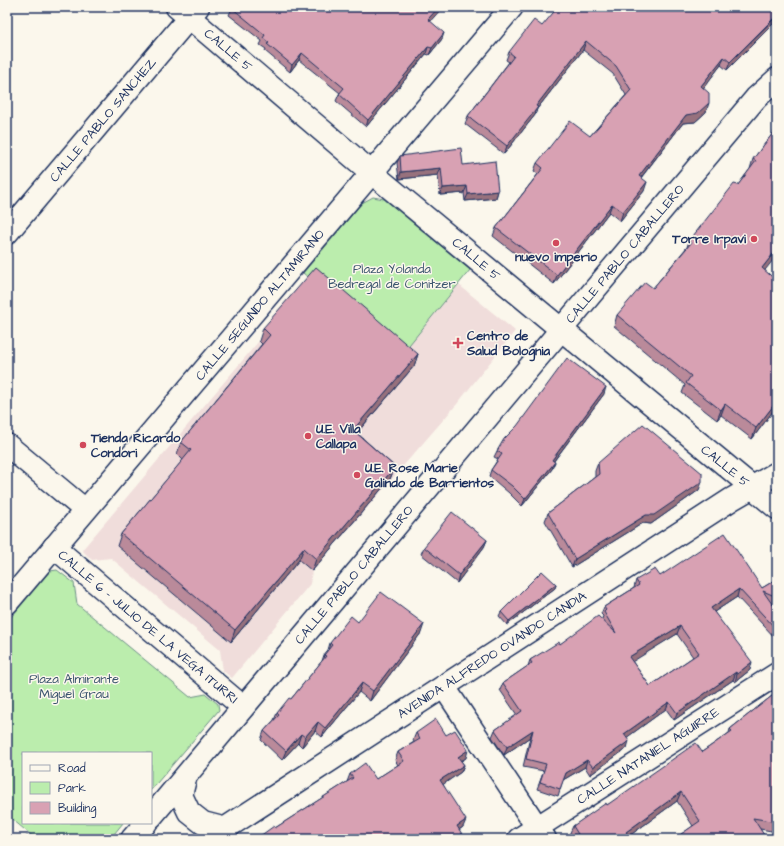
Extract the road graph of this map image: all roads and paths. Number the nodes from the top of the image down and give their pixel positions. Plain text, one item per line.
1 (512, 7) edge
2 (188, 11) edge
3 (777, 79) edge
4 (372, 173) junction
5 (7, 233) edge
6 (562, 330) junction
7 (7, 445) edge
8 (777, 458) edge
9 (777, 473) edge
10 (752, 487) junction
11 (777, 508) edge
12 (85, 510) junction
13 (54, 547) junction
14 (7, 603) edge
15 (777, 674) edge
16 (444, 687) junction
17 (243, 706) junction
18 (185, 779) junction
19 (152, 816) edge
20 (145, 824) edge
21 (541, 833) edge
22 (217, 834) edge
23 (132, 839) edge
24 (519, 839) edge

1 - 4 street, CALLE SEGUNDO ALTAMIRANO
2 - 4 street, CALLE 5
2 - 5 street, CALLE PABLO SANCHEZ
3 - 6 street, CALLE PABLO CABALLERO
4 - 6 street, CALLE 5
4 - 12 street, CALLE SEGUNDO ALTAMIRANO
6 - 10 street, CALLE 5
6 - 17 street, CALLE PABLO CABALLERO
7 - 12 street
8 - 10 street
9 - 10 street, AVENIDA ALFREDO OVANDO CANDIA
10 - 11 street, CALLE 5
10 - 16 street, AVENIDA ALFREDO OVANDO CANDIA
12 - 13 street, CALLE SEGUNDO ALTAMIRANO
13 - 14 street, CALLE SEGUNDO ALTAMIRANO
13 - 17 street, CALLE 6 - JULIO DE LA VEGA ITURRI
15 - 21 street, CALLE NATANIEL AGUIRRE
16 - 21 street
16 - 22 street, AVENIDA ALFREDO OVANDO CANDIA
17 - 18 street, CALLE PABLO CABALLERO
18 - 19 street, CALLE PABLO CABALLERO
18 - 22 street
20 - 23 street
21 - 24 street, CALLE NATANIEL AGUIRRE

